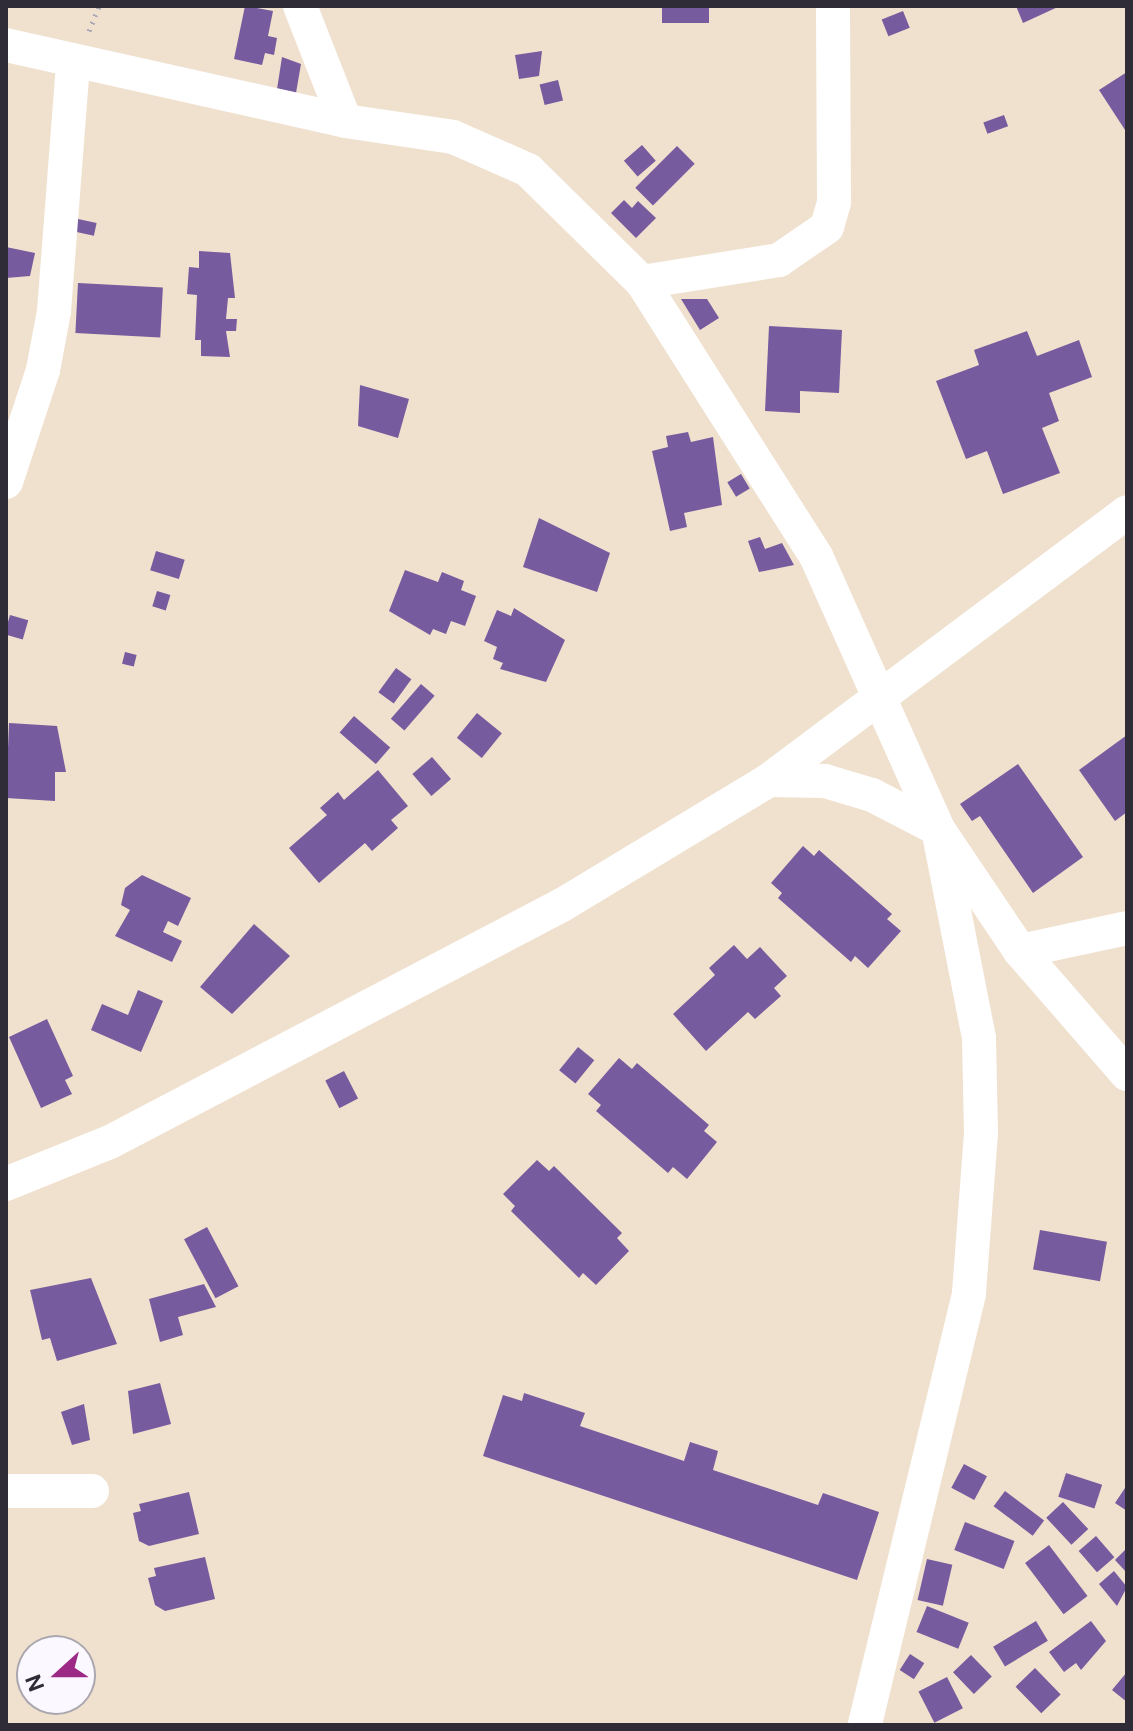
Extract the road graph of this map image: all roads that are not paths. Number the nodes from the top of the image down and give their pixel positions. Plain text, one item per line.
1 (300, 6) edge
2 (833, 6) edge
3 (6, 45) edge
4 (73, 64) junction
5 (345, 121) junction
6 (642, 282) junction
7 (6, 482) edge
8 (1127, 512) edge
9 (877, 697) junction
10 (769, 780) junction
11 (938, 829) junction
12 (1127, 928) edge
13 (1020, 951) junction
14 (1127, 1074) edge
15 (6, 1184) edge
16 (6, 1491) edge
17 (92, 1491) dead end
18 (865, 1725) edge

1 - 5 street
2 - 6 street
3 - 4 street
4 - 5 street
4 - 7 street
5 - 6 street
6 - 9 street
8 - 9 street
9 - 10 street
9 - 11 street
10 - 11 street
10 - 15 street
11 - 13 street
11 - 18 street
12 - 13 street
13 - 14 street
16 - 17 street

